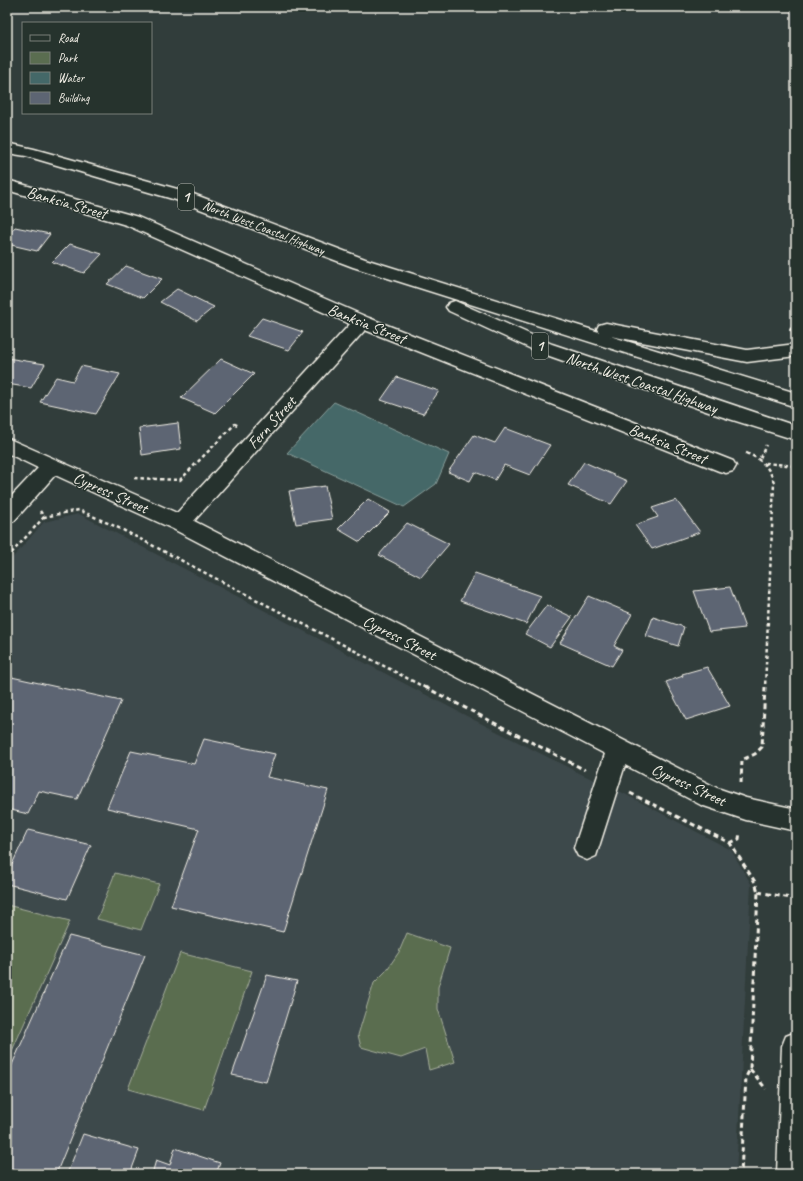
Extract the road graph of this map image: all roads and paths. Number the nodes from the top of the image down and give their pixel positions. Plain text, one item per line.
1 (7, 148) edge
2 (7, 185) edge
3 (359, 263) junction
4 (499, 308) junction
5 (362, 322) junction
6 (796, 350) edge
7 (796, 400) edge
8 (235, 424) dead end
9 (796, 433) edge
10 (7, 445) edge
11 (765, 450) dead end
12 (765, 463) junction
13 (52, 466) junction
14 (726, 466) dead end
15 (796, 466) edge
16 (128, 477) dead end
17 (37, 507) dead end
18 (7, 515) edge
19 (44, 517) junction
20 (180, 523) junction
21 (7, 558) edge
22 (618, 750) junction
23 (583, 769) dead end
24 (741, 788) dead end
25 (623, 790) dead end
26 (796, 820) edge
27 (740, 831) dead end
28 (730, 844) junction
29 (587, 848) dead end
30 (758, 892) junction
31 (796, 899) edge
32 (796, 1046) edge
33 (750, 1070) junction
34 (767, 1091) dead end
35 (741, 1174) edge
36 (792, 1174) edge

1 - 3 main road, North West Coastal Highway / 1
2 - 5 main road, Banksia Street
3 - 4 main road, North West Coastal Highway / 1
3 - 9 main road, North West Coastal Highway / 1
4 - 6 main road
4 - 7 main road, North West Coastal Highway / 1
5 - 14 main road, Banksia Street
5 - 20 main road, Fern Street
8 - 16 path
10 - 13 main road, Cypress Street
11 - 12 path
12 - 15 path
12 - 24 path
13 - 18 main road
13 - 20 main road, Cypress Street
17 - 19 path
19 - 21 path
19 - 23 path
20 - 22 main road, Cypress Street
22 - 26 main road, Cypress Street
22 - 29 main road
25 - 28 path
27 - 28 path
28 - 30 path
30 - 31 path
30 - 33 path
32 - 36 main road
33 - 34 path
33 - 35 path

